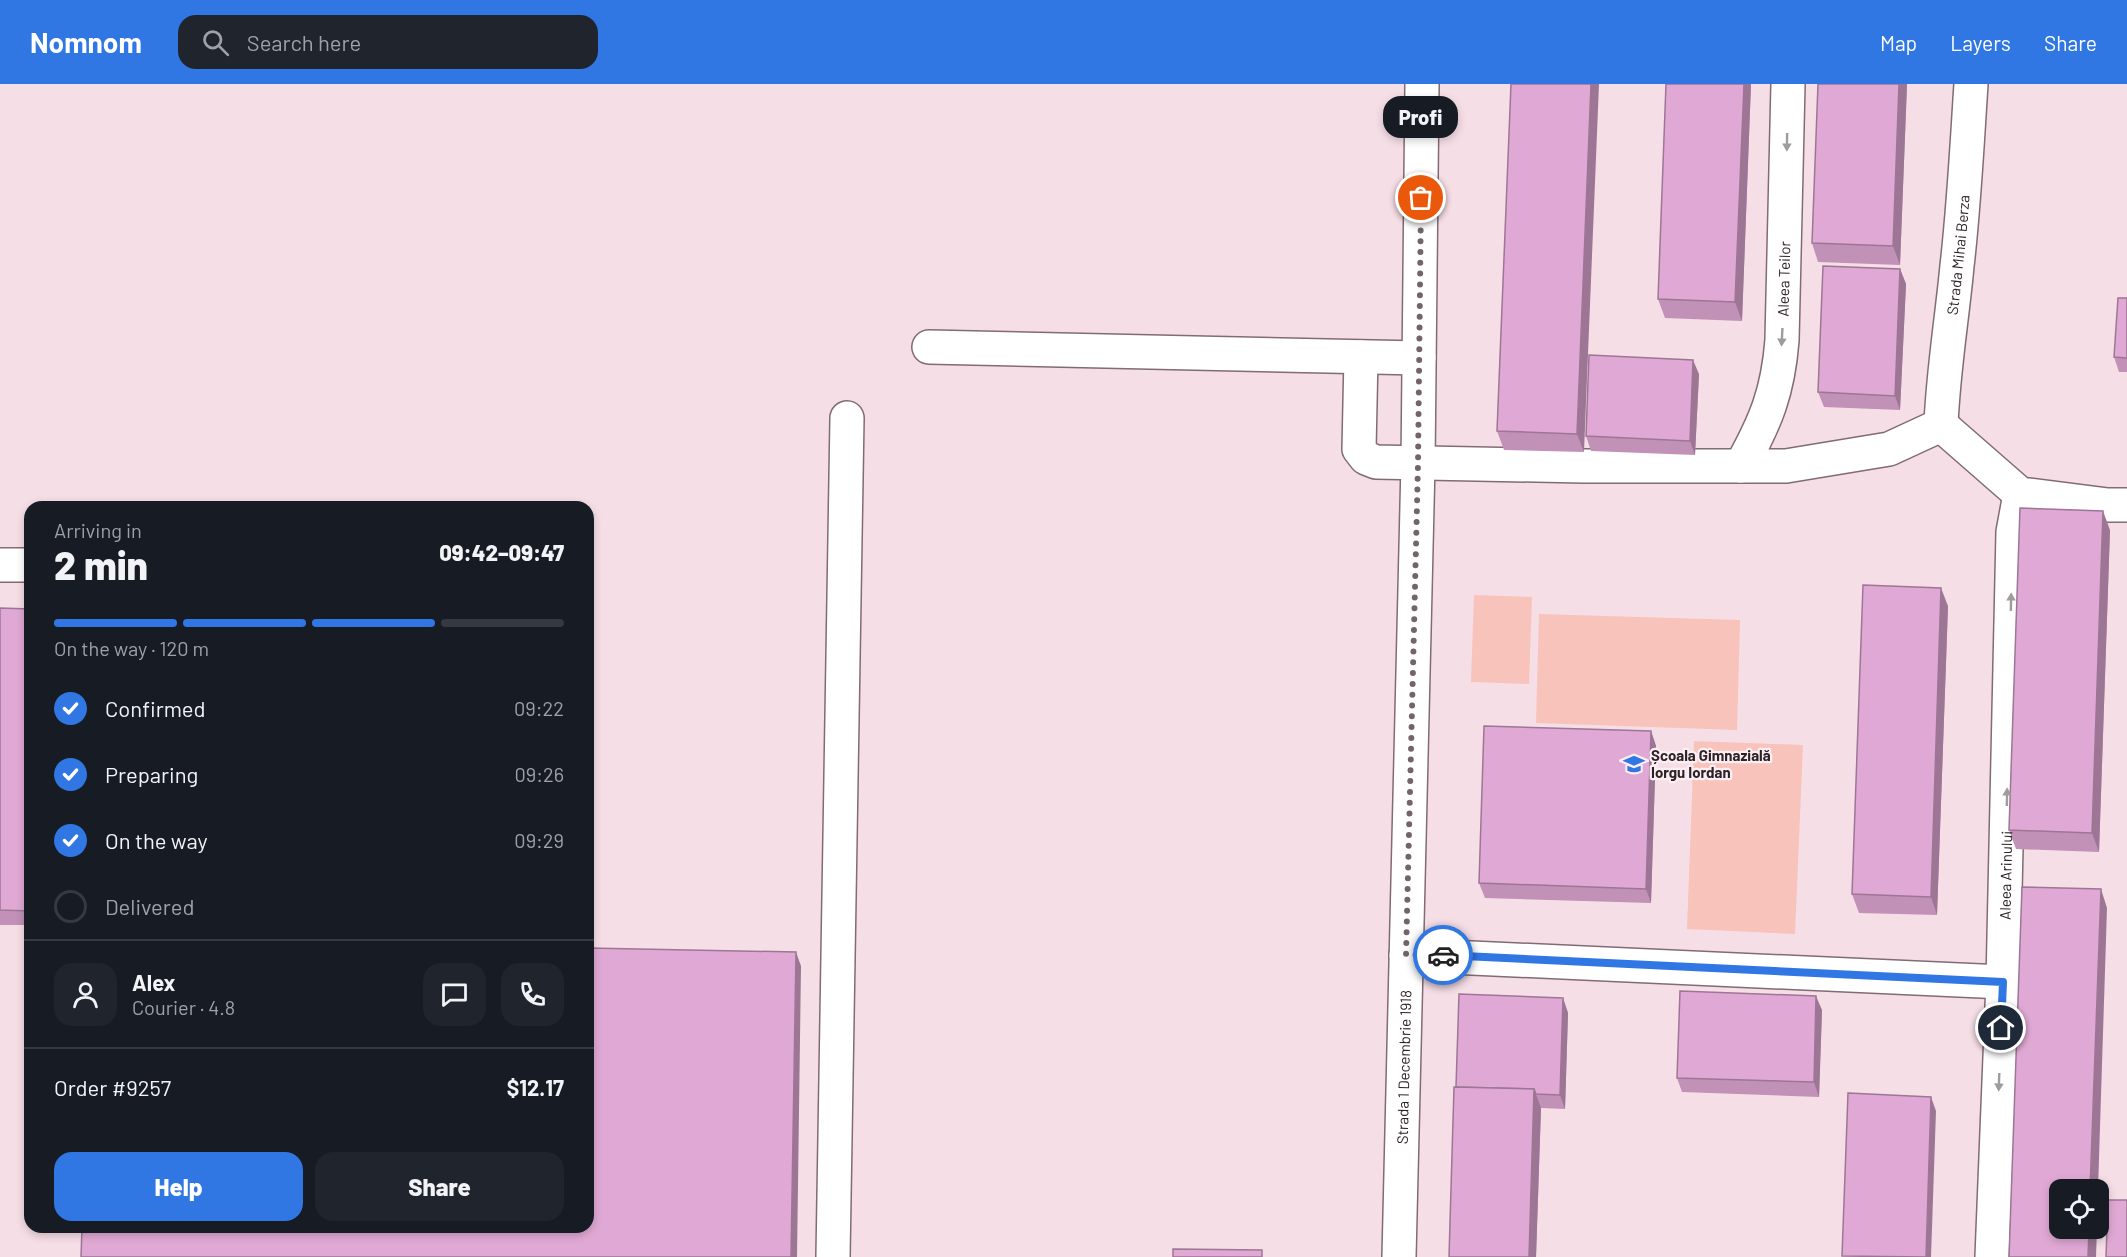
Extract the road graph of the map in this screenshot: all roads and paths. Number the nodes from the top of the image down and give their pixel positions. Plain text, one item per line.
1 (1422, 84) edge
2 (1788, 84) edge
3 (1971, 84) edge
4 (929, 347) dead end
5 (1361, 357) junction
6 (1419, 358) junction
7 (847, 418) dead end
8 (1941, 425) junction
9 (1418, 464) junction
10 (1741, 466) junction
11 (2020, 494) junction
12 (2127, 505) edge
13 (0, 564) edge
14 (24, 565) edge
15 (1406, 955) junction
16 (2003, 982) junction
17 (833, 1257) edge
18 (1400, 1257) edge
19 (1992, 1257) edge

1 - 6 street, Strada 1 Decembrie 1918
2 -> 10 street, Aleea Teilor
3 - 8 street, Strada Mihai Berza
4 - 5 street
5 - 6 street
5 - 9 street
6 - 9 street, Strada 1 Decembrie 1918
7 - 17 street
8 - 10 street
8 - 11 street
9 - 10 street
9 - 15 street, Strada 1 Decembrie 1918
11 - 12 street
16 -> 11 street, Aleea Arinului
13 - 14 street
15 - 16 street
15 - 18 street, Strada 1 Decembrie 1918
16 -> 19 street, Aleea Arinului

